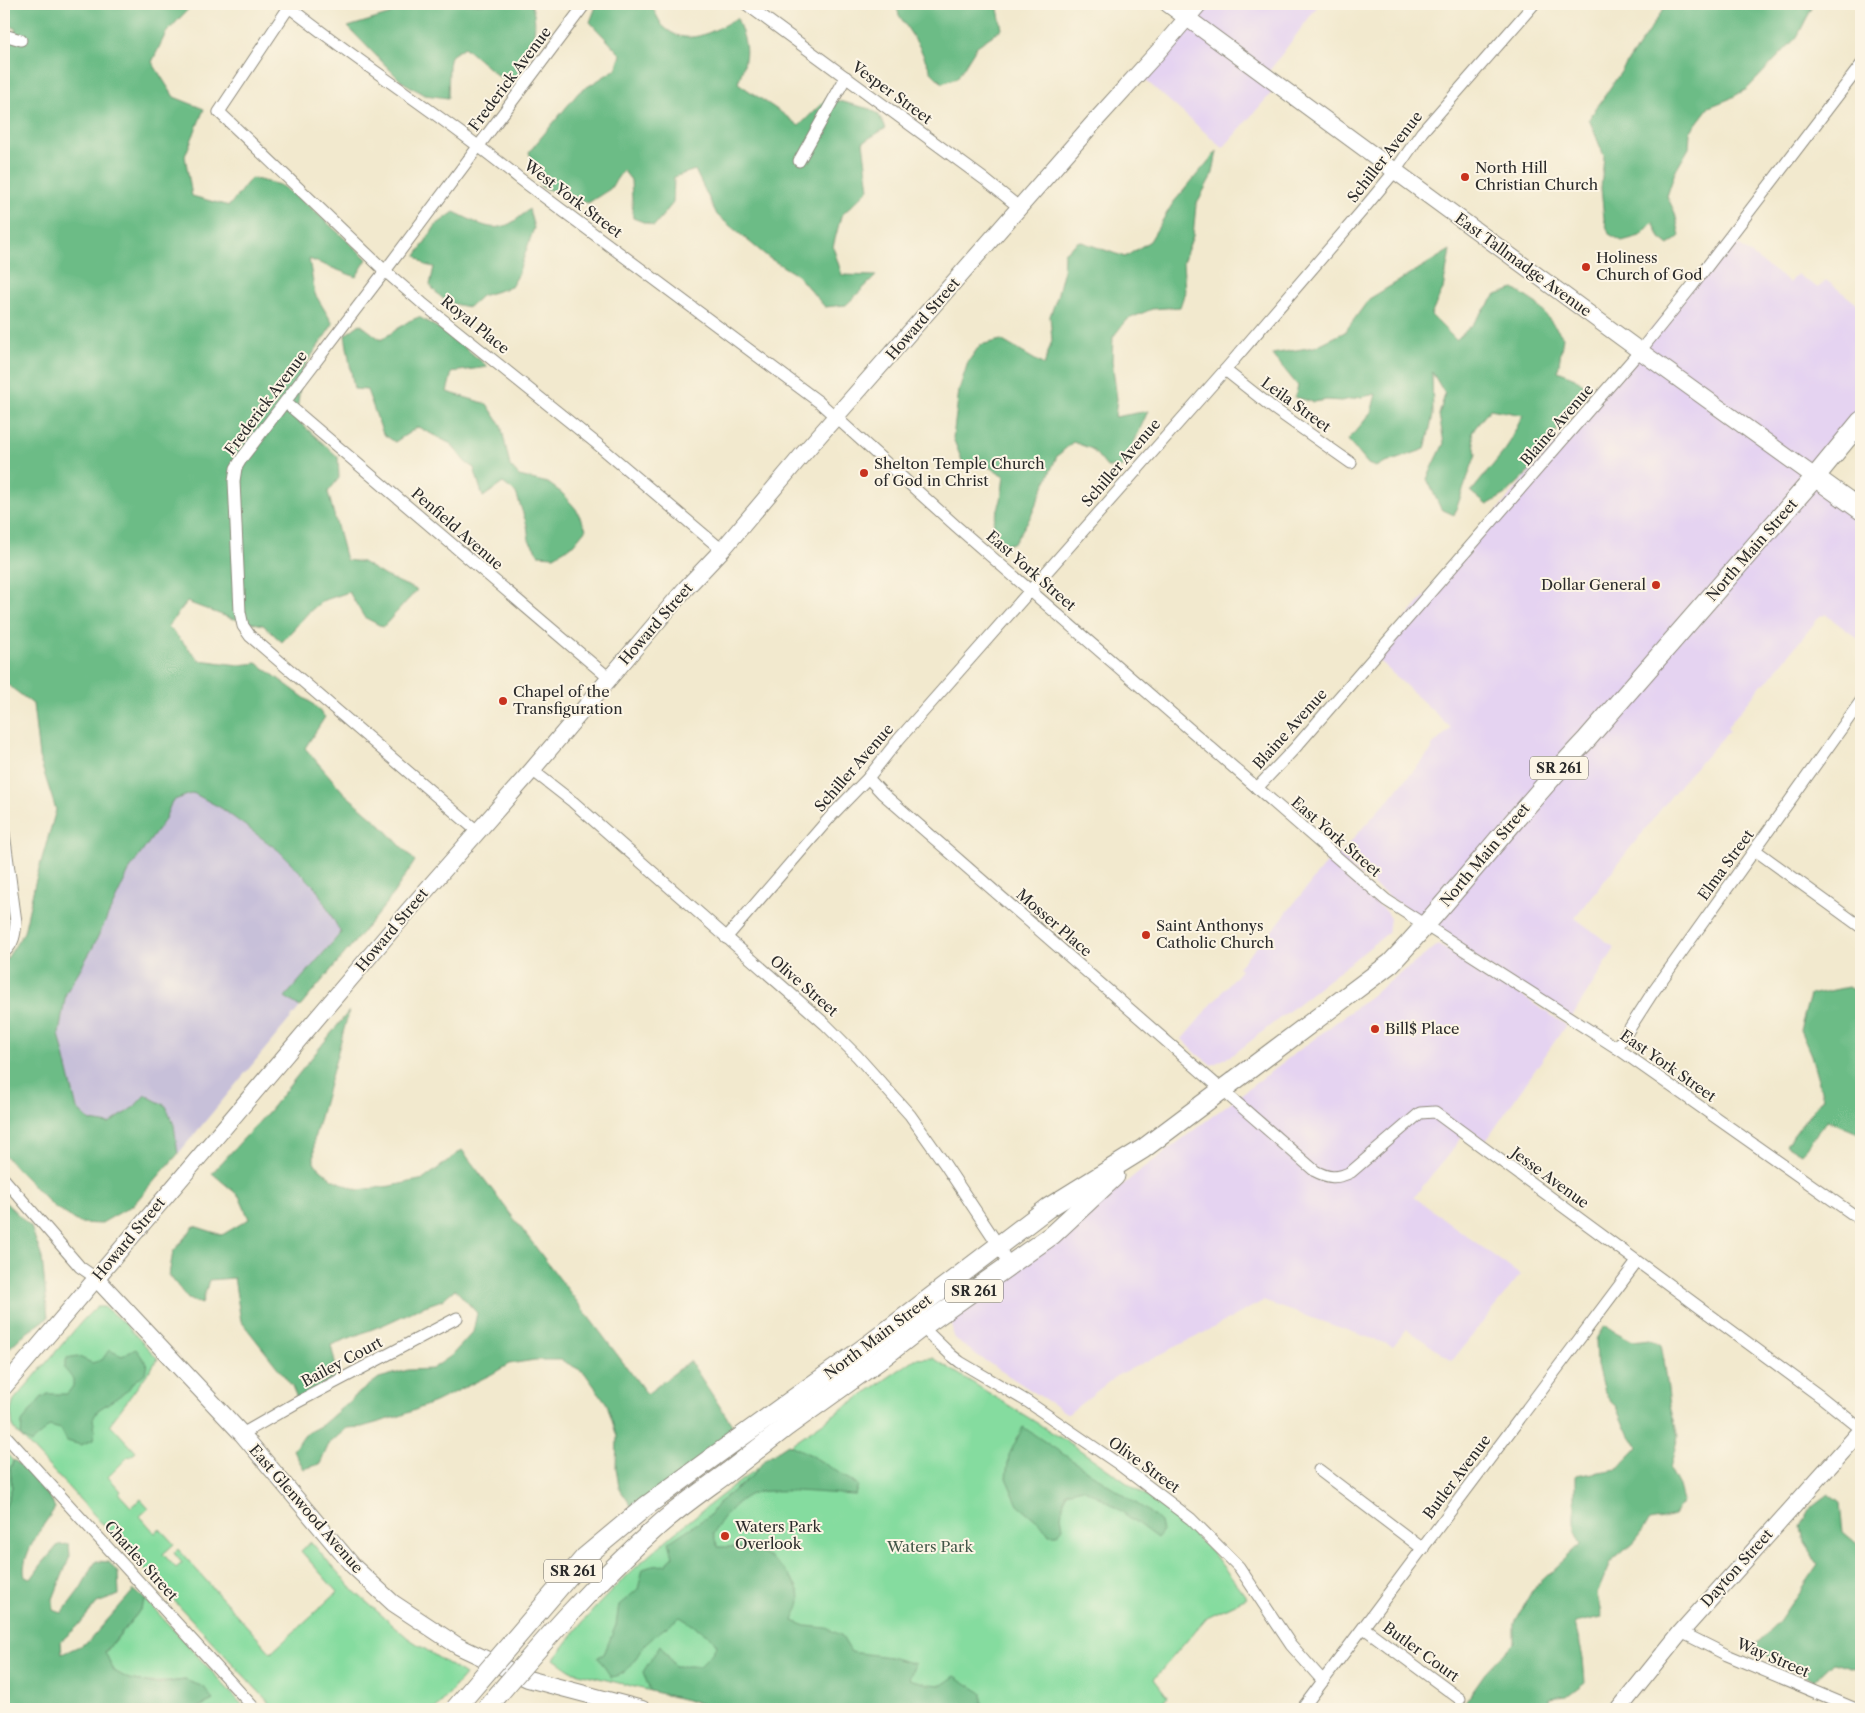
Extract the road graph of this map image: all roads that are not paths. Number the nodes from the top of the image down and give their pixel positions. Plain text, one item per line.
1 (585, 4) edge
2 (746, 4) edge
3 (1168, 4) edge
4 (1199, 4) edge
5 (1534, 4) edge
6 (290, 5) edge
7 (1186, 18) junction
8 (4, 35) edge
9 (21, 40) dead end
10 (1861, 65) edge
11 (846, 78) junction
12 (479, 146) junction
13 (799, 161) dead end
14 (1395, 171) junction
15 (1020, 208) junction
16 (386, 271) junction
17 (1640, 351) junction
18 (1225, 370) junction
19 (285, 402) junction
20 (836, 418) junction
21 (1861, 421) edge
22 (1351, 463) dead end
23 (1816, 477) junction
24 (1861, 510) edge
25 (722, 550) junction
26 (1031, 591) junction
27 (610, 678) junction
28 (1861, 701) edge
29 (532, 770) junction
30 (868, 778) junction
31 (1257, 788) junction
32 (477, 831) junction
33 (4, 833) edge
34 (1755, 850) junction
35 (1426, 927) junction
36 (1861, 928) edge
37 (726, 938) junction
38 (7, 949) edge
39 (1617, 1048) junction
40 (1222, 1090) junction
41 (1143, 1149) junction
42 (4, 1179) edge
43 (1861, 1220) edge
44 (999, 1246) junction
45 (1637, 1262) junction
46 (1009, 1266) junction
47 (96, 1278) junction
48 (457, 1318) dead end
49 (916, 1320) junction
50 (898, 1334) junction
51 (4, 1387) edge
52 (1861, 1430) edge
53 (4, 1434) edge
54 (242, 1434) junction
55 (1319, 1470) dead end
56 (1423, 1548) junction
57 (1364, 1628) junction
58 (1681, 1632) junction
59 (1323, 1681) junction
60 (1460, 1699) dead end
61 (255, 1709) edge
62 (455, 1709) edge
63 (486, 1709) edge
64 (642, 1709) edge
65 (1302, 1709) edge
66 (1619, 1709) edge
67 (1856, 1709) edge

1 - 12 street, Frederick Avenue
2 - 11 street, Vesper Street
3 - 7 main road, East Tallmadge Avenue
4 - 7 main road, Howard Street
5 - 14 street, Schiller Avenue
6 - 12 street, West York Street
6 - 16 street, Royal Place
7 - 14 main road, East Tallmadge Avenue
7 - 15 main road, Howard Street
8 - 9 street
10 - 17 street, Blaine Avenue
11 - 13 street
11 - 15 street, Vesper Street
12 - 16 street, Frederick Avenue
12 - 20 street, West York Street
14 - 17 main road, East Tallmadge Avenue
14 - 18 street, Schiller Avenue
15 - 20 main road, Howard Street
16 - 19 street, Frederick Avenue
16 - 25 street, Royal Place
17 - 23 main road, East Tallmadge Avenue
17 - 31 street, Blaine Avenue
18 - 22 street, Leila Street
18 - 26 street, Schiller Avenue
19 - 27 street, Penfield Avenue
19 - 32 street, Frederick Avenue
20 - 25 main road, Howard Street
20 - 26 street, East York Street
21 - 23 main road, North Main Street
23 - 24 main road, East Tallmadge Avenue
23 - 35 main road, North Main Street / SR 261
25 - 27 main road, Howard Street
26 - 30 street, Schiller Avenue
26 - 31 street, East York Street
27 - 29 main road, Howard Street
28 - 34 street, Elma Street
29 - 32 main road, Howard Street
29 - 37 street, Olive Street
30 - 37 street, Schiller Avenue
30 - 40 street, Mosser Place
31 - 35 street, East York Street
32 - 47 main road, Howard Street
33 - 38 street
34 - 36 street
34 - 39 street, Elma Street
35 - 39 street, East York Street
35 - 40 main road, North Main Street / SR 261
37 - 44 street, Olive Street
39 - 43 street, East York Street
40 - 41 main road, North Main Street / SR 261
40 - 45 street, Jesse Avenue
41 - 44 main road, North Main Street / SR 261
41 - 46 main road, North Main Street / SR 261
42 - 47 street
44 - 46 street, Olive Street
44 - 49 main road, North Main Street / SR 261
45 - 52 street, Jesse Avenue
45 - 56 street, Butler Avenue
46 - 49 main road, North Main Street / SR 261
47 - 51 main road, Howard Street
47 - 54 main road, East Glenwood Avenue
48 - 54 street, Bailey Court
49 - 50 main road, North Main Street / SR 261
49 - 59 street, Olive Street
50 - 62 main road, North Main Street / SR 261, bridge
50 - 63 main road, North Main Street / SR 261, bridge
52 - 58 main road, Dayton Street
53 - 61 street, Charles Street
54 - 64 main road, East Glenwood Avenue
55 - 56 street
56 - 57 street, Butler Avenue
57 - 59 street, Butler Avenue
57 - 60 street, Butler Court
58 - 66 main road, Dayton Street
58 - 67 street, Way Street
59 - 65 street, Butler Avenue

